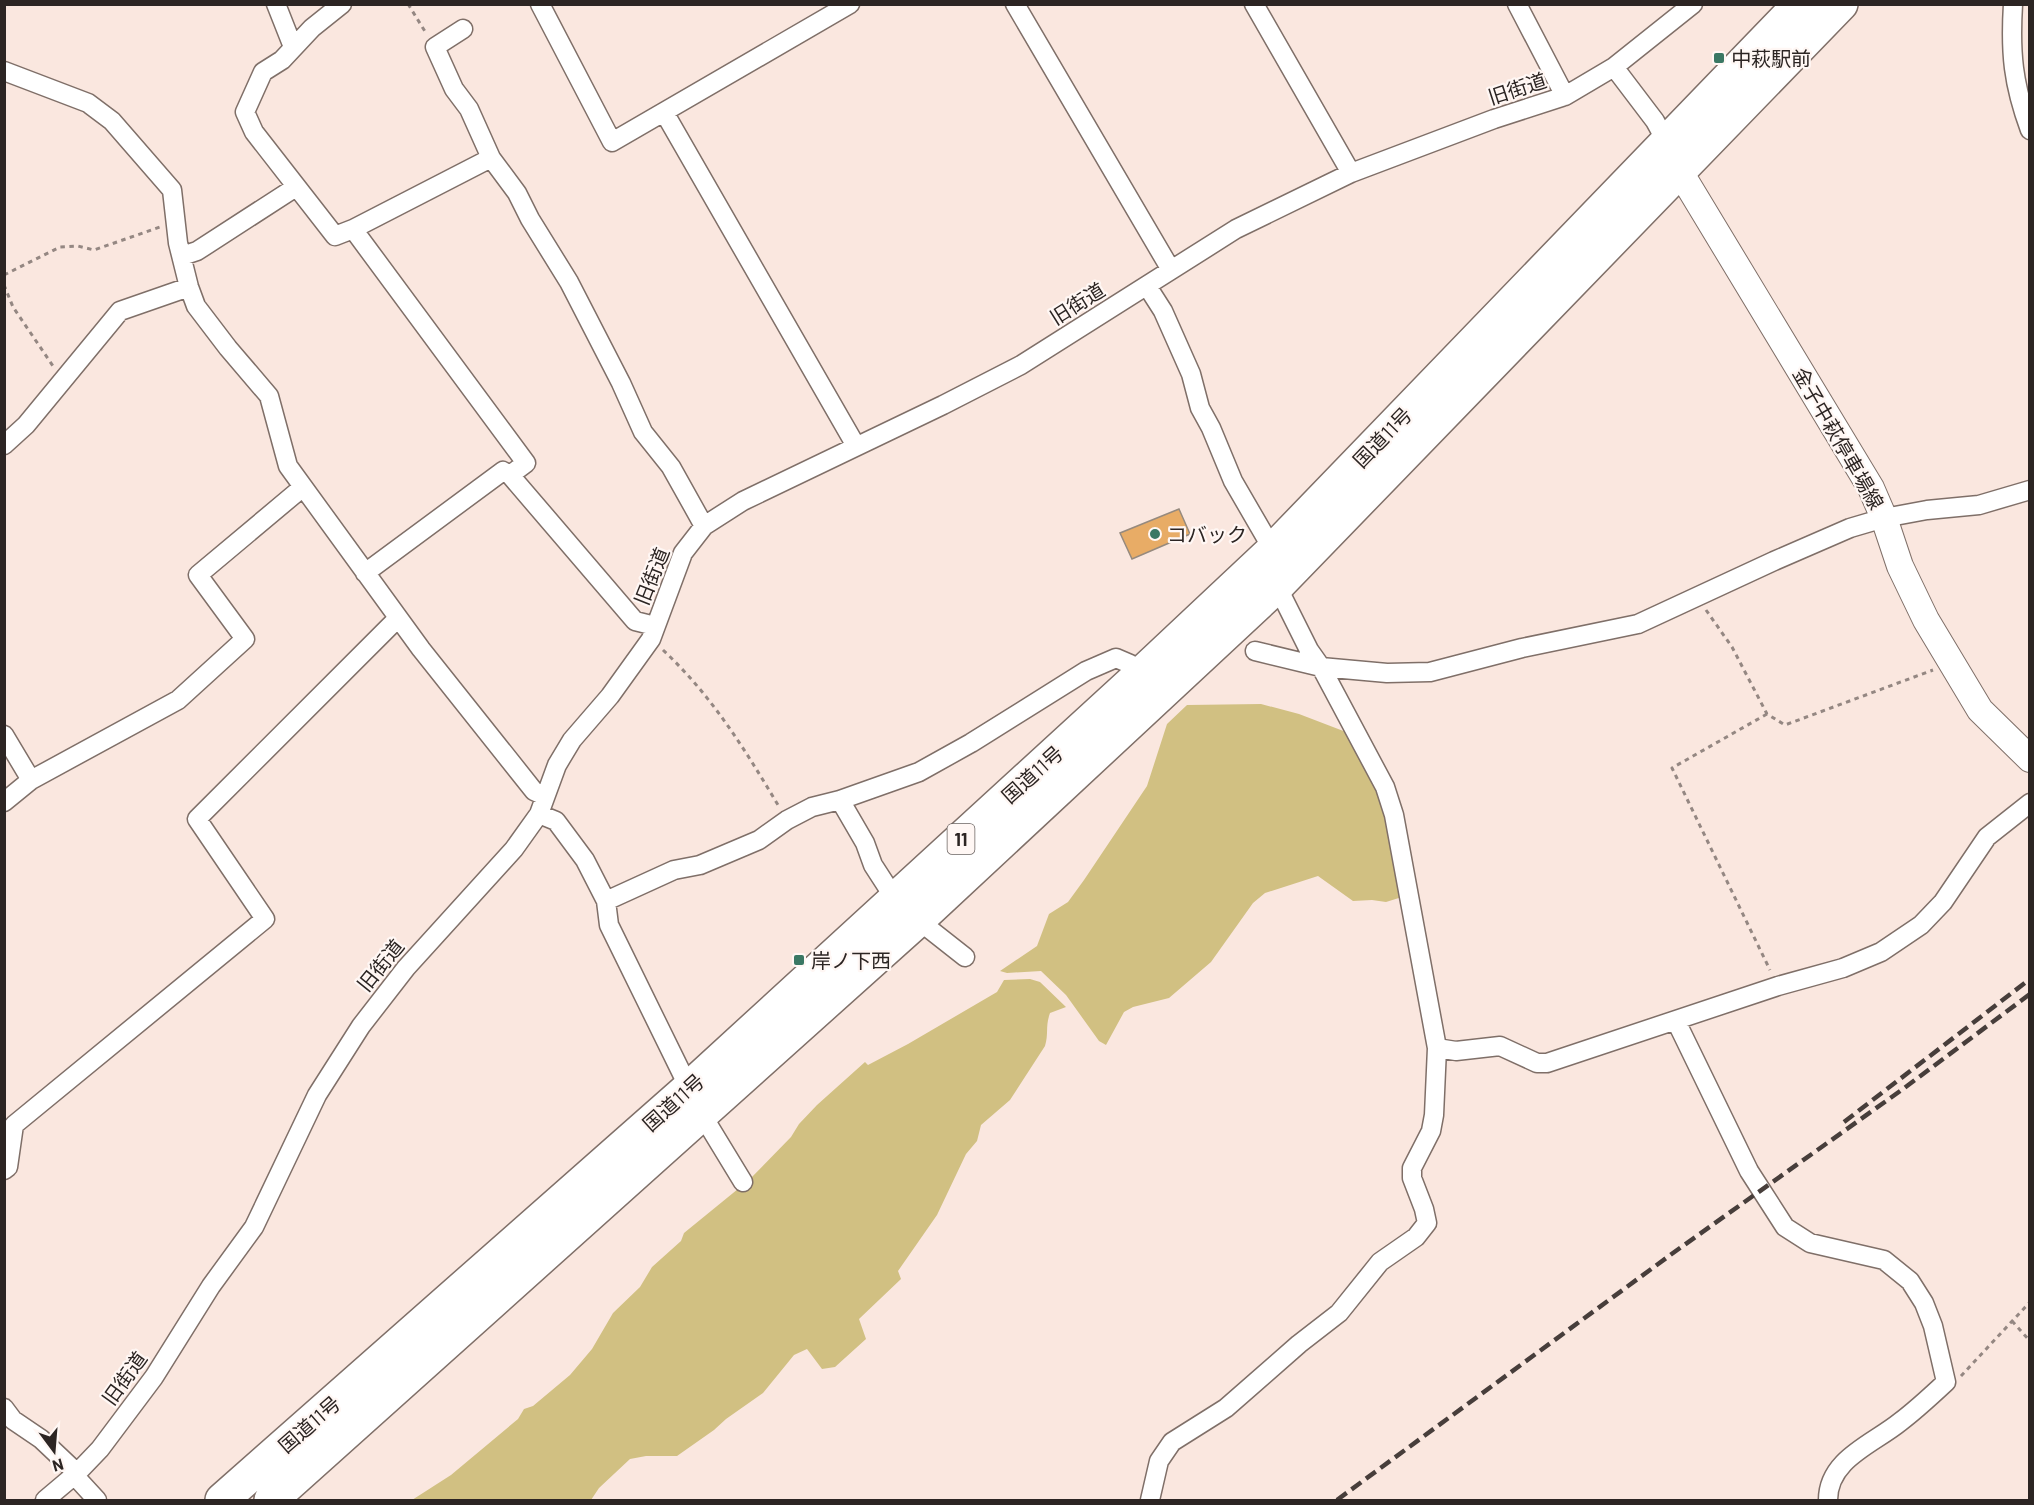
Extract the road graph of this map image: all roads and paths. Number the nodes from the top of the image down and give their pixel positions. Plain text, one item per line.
1 (276, 4) edge
2 (342, 4) edge
3 (408, 4) edge
4 (540, 4) edge
5 (850, 4) edge
6 (1015, 4) edge
7 (1254, 4) edge
8 (1517, 4) edge
9 (1693, 4) edge
10 (1800, 4) edge
11 (1841, 4) edge
12 (2025, 4) edge
13 (2013, 5) edge
14 (463, 29) dead end
15 (293, 47) junction
16 (435, 47) junction
17 (1614, 67) junction
18 (6, 75) edge
19 (1565, 96) junction
20 (663, 112) junction
21 (2030, 130) edge
22 (1674, 157) junction
23 (491, 158) junction
24 (1351, 173) junction
25 (296, 187) junction
26 (177, 221) junction
27 (353, 229) junction
28 (182, 256) junction
29 (1171, 270) junction
30 (4, 275) edge
31 (4, 285) edge
32 (1147, 286) junction
33 (189, 287) junction
34 (65, 378) junction
35 (4, 445) edge
36 (856, 446) junction
37 (510, 475) junction
38 (303, 487) junction
39 (2030, 490) edge
40 (1884, 518) junction
41 (704, 526) junction
42 (1273, 550) junction
43 (365, 573) junction
44 (1277, 586) junction
45 (1697, 597) junction
46 (398, 618) junction
47 (653, 633) junction
48 (1255, 651) dead end
49 (1951, 663) junction
50 (1321, 668) junction
51 (1140, 675) junction
52 (1767, 714) junction
53 (4, 735) edge
54 (2026, 750) edge
55 (31, 780) junction
56 (545, 796) junction
57 (840, 800) junction
58 (4, 802) edge
59 (2030, 803) edge
60 (539, 814) junction
61 (787, 820) junction
62 (606, 901) junction
63 (906, 909) junction
64 (965, 957) dead end
65 (1778, 986) junction
66 (1676, 1021) junction
67 (1437, 1048) junction
68 (695, 1101) junction
69 (4, 1170) edge
70 (743, 1182) dead end
71 (2030, 1302) edge
72 (2013, 1321) junction
73 (2030, 1341) edge
74 (1946, 1382) junction
75 (4, 1408) edge
76 (75, 1474) junction
77 (45, 1500) edge
78 (98, 1500) edge
79 (222, 1500) edge
80 (272, 1500) edge
81 (1150, 1500) edge
82 (1828, 1500) edge

1 - 15 street
2 - 15 street
3 - 16 path
4 - 20 street
5 - 20 street
6 - 29 street
7 - 24 street
8 - 19 street
9 - 17 street, 旧街道
10 - 22 highway, 国道11号 / 11
11 - 22 highway, 国道11号 / 11
12 - 13 street
13 - 21 street
14 - 16 street
15 - 25 street
16 - 23 street
17 - 19 street, 旧街道
17 - 22 street
18 - 26 street
19 - 24 street, 旧街道
20 - 36 street
22 - 40 main road, 金子中萩停車場線
22 - 42 highway, 国道11号 / 11
22 - 44 highway, 国道11号 / 11
23 - 27 street
23 - 41 street
24 - 29 street, 旧街道
25 - 27 street
25 - 28 street
26 - 28 street
26 - 30 path
27 - 37 street
28 - 33 street
29 - 32 street, 旧街道
31 - 34 path
32 - 36 street, 旧街道
32 - 42 street
33 - 34 street
33 - 38 street
34 - 35 street
36 - 41 street, 旧街道
37 - 43 street
37 - 47 street
38 - 43 street
38 - 55 street
39 - 40 street
40 - 45 street
40 - 49 main road, 金子中萩停車場線
41 - 47 street, 旧街道
42 - 44 street
42 - 51 highway, 国道11号 / 11
43 - 46 street
44 - 50 street
44 - 63 highway, 国道11号 / 11
45 - 50 street
45 - 52 path
46 - 56 street
46 - 69 street
47 - 56 street, 旧街道
47 - 61 path
48 - 50 street
49 - 52 path
49 - 54 main road, 金子中萩停車場線
50 - 67 street
51 - 57 street
51 - 63 highway, 国道11号 / 11
52 - 65 path
53 - 55 street
55 - 58 street
56 - 60 street, 旧街道
57 - 61 street
57 - 63 street
59 - 65 street
60 - 62 street
60 - 76 street, 旧街道
61 - 62 street
62 - 68 street
63 - 64 street
63 - 68 highway, 国道11号 / 11
65 - 66 street
66 - 67 street
66 - 74 street
67 - 81 street
68 - 70 street
68 - 79 highway, 国道11号 / 11
68 - 80 highway, 国道11号 / 11
71 - 72 path
72 - 73 path
72 - 74 path
74 - 82 street
75 - 76 street
76 - 77 street, 旧街道
76 - 78 street

